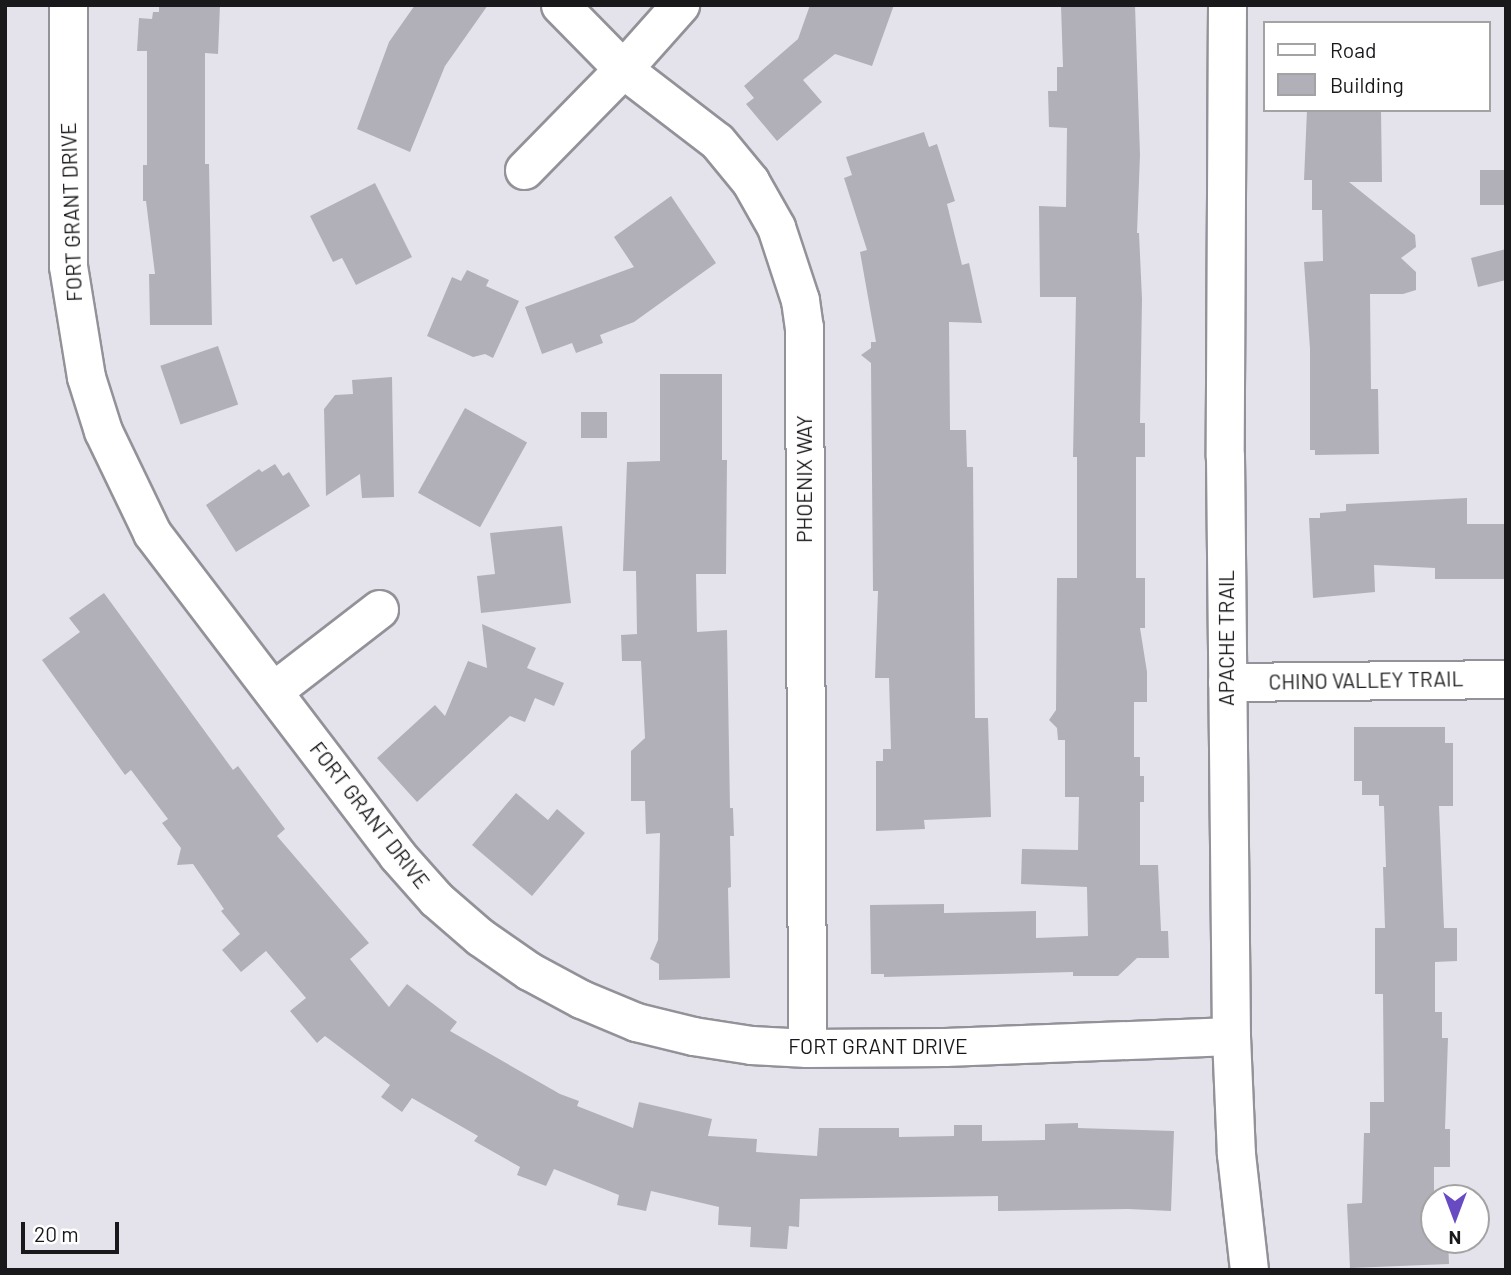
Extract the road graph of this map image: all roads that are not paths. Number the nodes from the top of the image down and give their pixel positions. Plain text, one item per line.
1 (68, 5) edge
2 (560, 5) edge
3 (680, 5) edge
4 (1227, 5) edge
5 (623, 69) junction
6 (524, 170) dead end
7 (379, 609) dead end
8 (1506, 679) edge
9 (1227, 682) junction
10 (273, 691) junction
11 (1231, 1036) junction
12 (807, 1048) junction
13 (1249, 1270) edge

1 - 10 street, FORT GRANT DRIVE
2 - 5 street, PHOENIX WAY
3 - 5 street
4 - 9 street, APACHE TRAIL
5 - 6 street
5 - 12 street, PHOENIX WAY
7 - 10 street
8 - 9 street, CHINO VALLEY TRAIL
9 - 11 street, APACHE TRAIL
10 - 12 street, FORT GRANT DRIVE
11 - 12 street, FORT GRANT DRIVE
11 - 13 street, APACHE TRAIL

